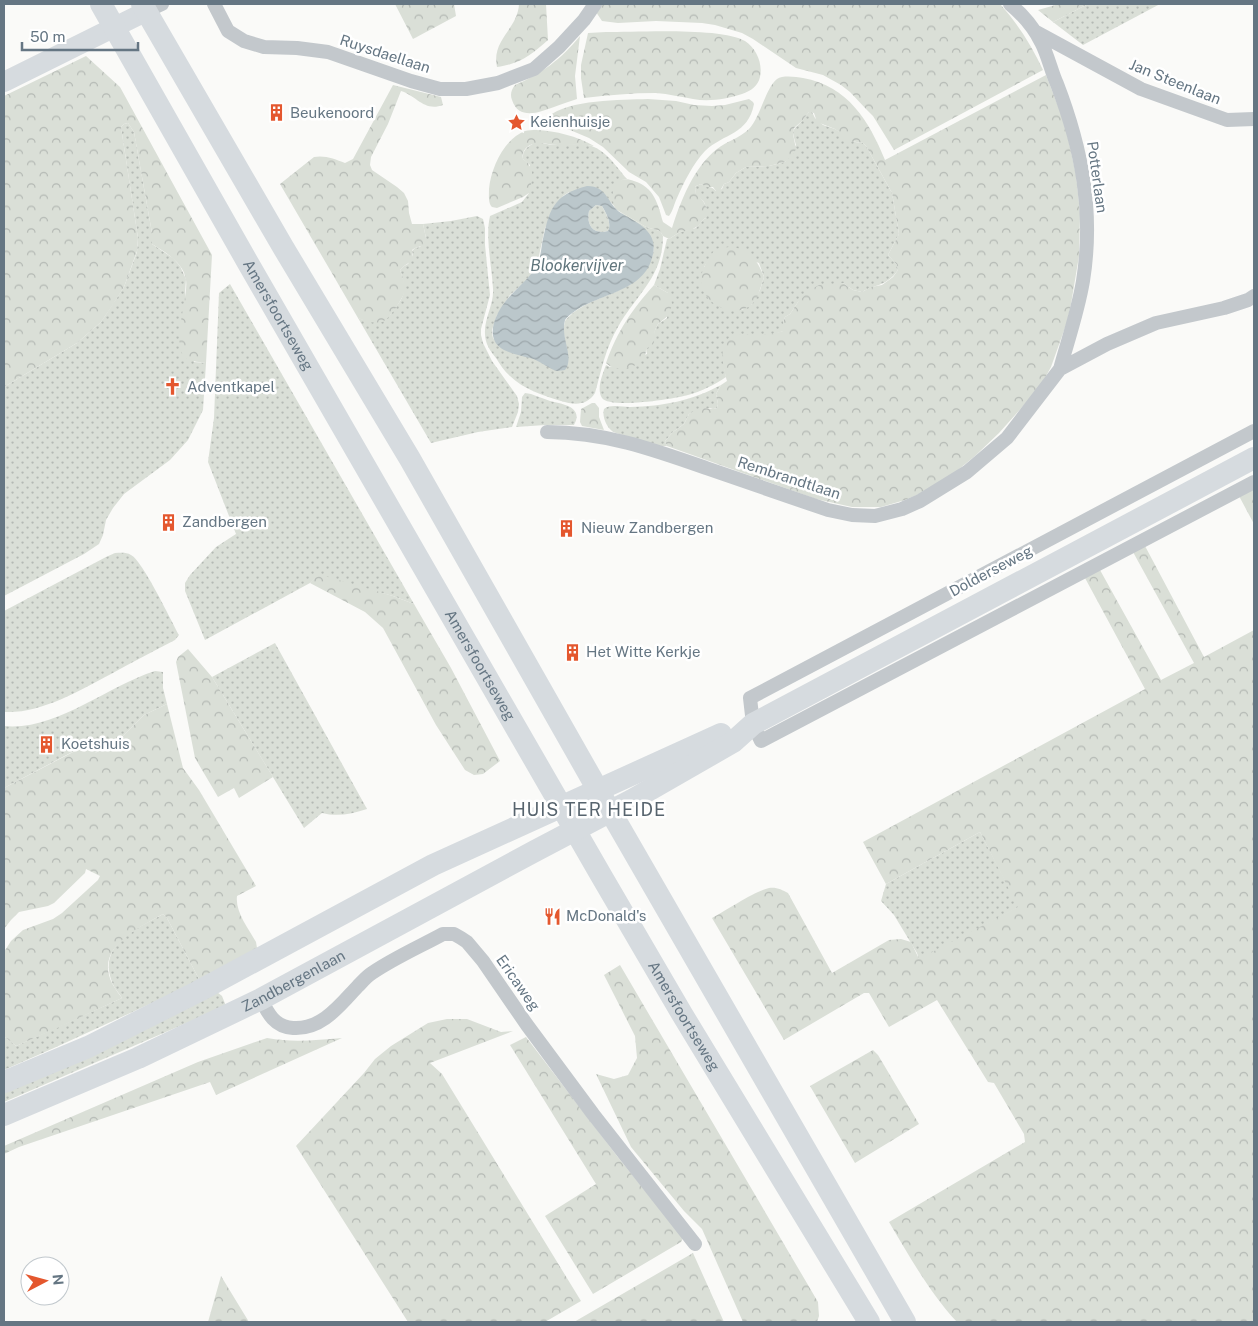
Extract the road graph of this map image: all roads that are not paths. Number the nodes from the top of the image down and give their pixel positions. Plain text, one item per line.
1 (101, 4) edge
2 (214, 4) edge
3 (594, 4) edge
4 (1010, 4) edge
5 (150, 6) edge
6 (114, 27) junction
7 (1036, 32) junction
8 (4, 82) edge
9 (1254, 119) edge
10 (1254, 296) edge
11 (1060, 369) junction
12 (1254, 431) edge
13 (547, 432) dead end
14 (1254, 458) edge
15 (1254, 482) edge
16 (753, 724) junction
17 (598, 790) junction
18 (561, 806) junction
19 (610, 812) junction
20 (575, 830) junction
21 (245, 966) junction
22 (261, 999) junction
23 (4, 1082) edge
24 (4, 1115) edge
25 (695, 1244) dead end
26 (869, 1322) edge
27 (905, 1322) edge

1 - 6 main road, Amersfoortseweg
2 - 3 street, Ruysdaellaan
4 - 7 street, Potterlaan
5 - 6 street
5 - 17 main road
6 - 8 street
6 - 18 main road, Amersfoortseweg
7 - 9 street, Jan Steenlaan
7 - 11 street, Potterlaan
10 - 11 street, Rembrandtlaan
11 - 13 street, Rembrandtlaan
12 - 16 street, Dolderseweg
14 - 16 main road, Dolderseweg
15 - 16 street
16 - 17 main road, Dolderseweg
16 - 19 main road, Dolderseweg
17 - 18 main road, Dolderseweg
17 - 19 main road
18 - 20 main road, Amersfoortseweg
18 - 21 main road
19 - 20 main road, Zandbergenlaan
19 - 27 main road
20 - 22 main road, Zandbergenlaan
20 - 26 main road, Amersfoortseweg
21 - 22 main road
21 - 23 main road
22 - 24 main road, Zandbergenlaan
22 - 25 street, Ericaweg

